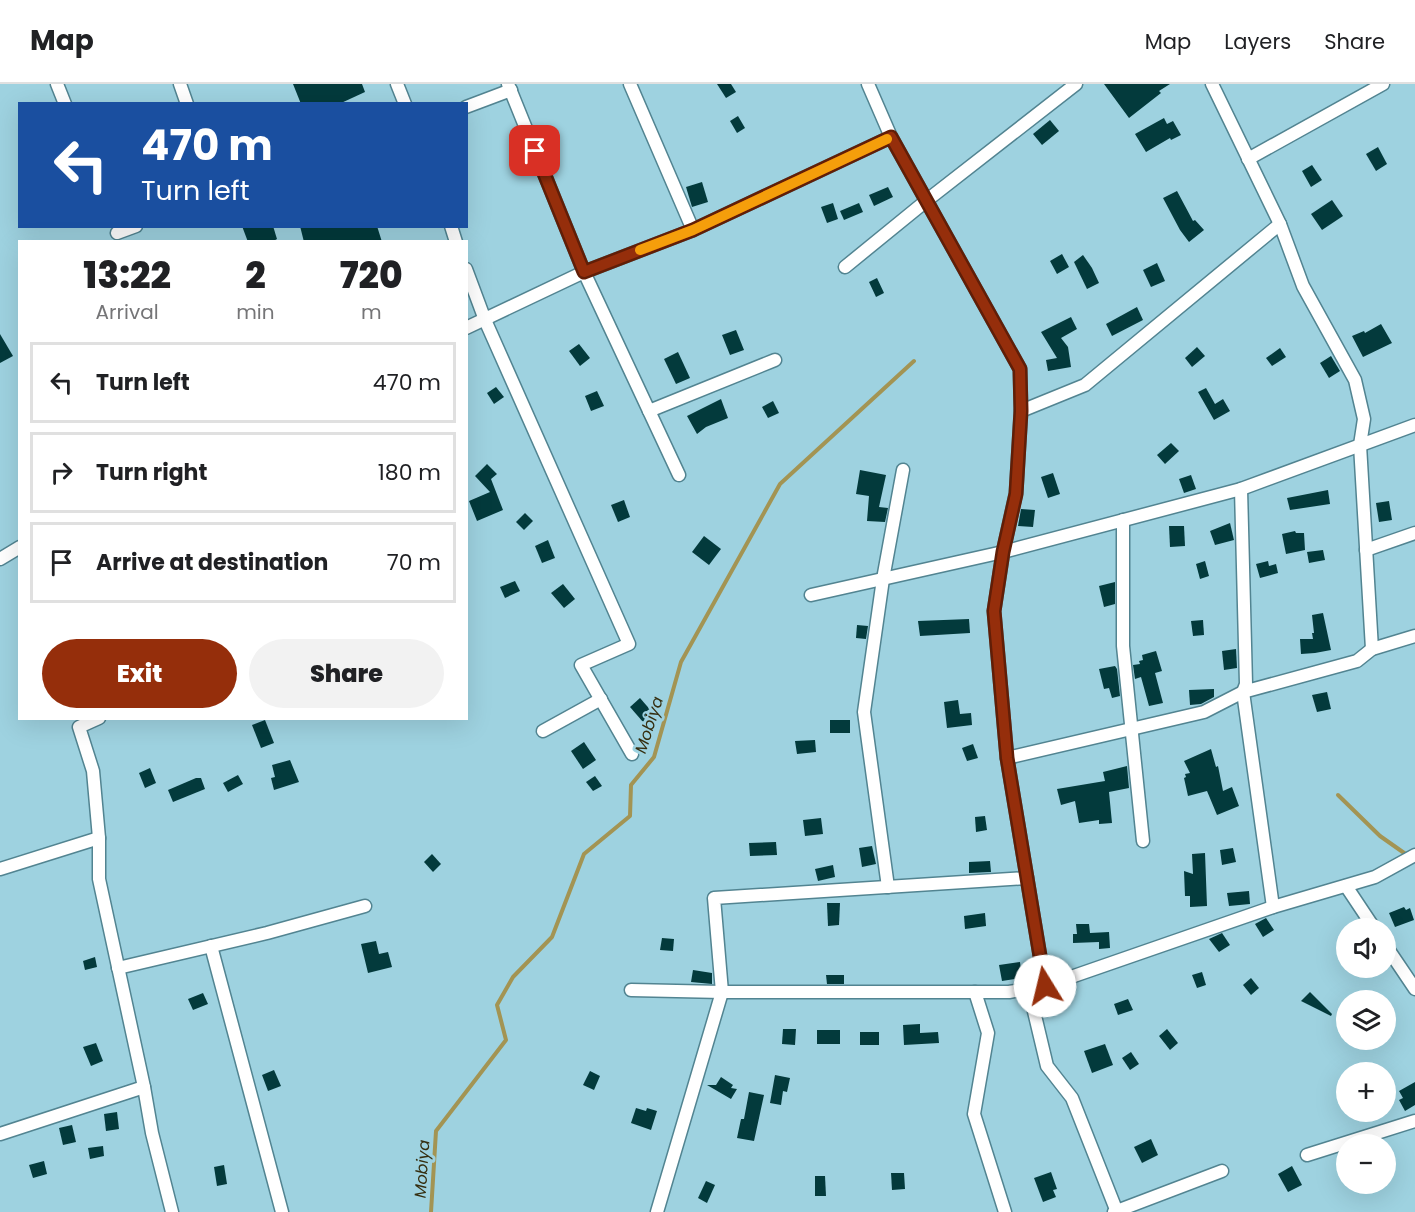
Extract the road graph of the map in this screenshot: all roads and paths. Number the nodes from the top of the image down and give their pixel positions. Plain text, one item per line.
1 (57, 84) edge
2 (180, 84) edge
3 (397, 84) edge
4 (630, 84) edge
5 (868, 84) edge
6 (1076, 84) edge
7 (1212, 84) edge
8 (1383, 84) edge
9 (509, 87) edge
10 (64, 102) edge
11 (186, 102) edge
12 (404, 102) edge
13 (468, 106) edge
14 (891, 137) junction
15 (1248, 159) junction
16 (926, 201) junction
17 (1280, 224) junction
18 (131, 228) edge
19 (693, 230) junction
20 (117, 234) edge
21 (845, 267) dead end
22 (584, 272) junction
23 (468, 274) edge
24 (485, 320) junction
25 (468, 327) edge
26 (776, 360) dead end
27 (649, 411) junction
28 (1021, 411) junction
29 (1415, 425) edge
30 (1360, 445) junction
31 (903, 470) dead end
32 (679, 475) dead end
33 (1241, 489) junction
34 (1123, 520) junction
35 (1415, 533) edge
36 (18, 548) edge
37 (1366, 550) junction
38 (1003, 552) junction
39 (0, 559) edge
40 (883, 579) junction
41 (811, 595) dead end
42 (1415, 636) edge
43 (1372, 649) junction
44 (1243, 692) junction
45 (601, 699) junction
46 (95, 720) edge
47 (1133, 729) junction
48 (543, 731) dead end
49 (632, 754) dead end
50 (1007, 758) junction
51 (99, 838) junction
52 (1143, 841) dead end
53 (1415, 855) edge
54 (0, 869) edge
55 (1027, 878) junction
56 (1346, 886) junction
57 (888, 887) junction
58 (365, 906) dead end
59 (1273, 907) junction
60 (1367, 918) edge
61 (211, 946) junction
62 (1396, 961) edge
63 (118, 968) junction
64 (1045, 986) junction
65 (1415, 989) edge
66 (631, 990) dead end
67 (722, 992) junction
68 (975, 992) junction
69 (144, 1087) junction
70 (1415, 1121) edge
71 (0, 1134) edge
72 (1307, 1155) dead end
73 (1222, 1171) dead end
74 (171, 1212) edge
75 (282, 1212) edge
76 (657, 1212) edge
77 (1005, 1212) edge
78 (1116, 1212) edge

1 - 10 street
2 - 11 street
3 - 12 street
4 - 19 street
5 - 14 street
6 - 16 street
7 - 15 street
8 - 15 street
9 - 13 street
9 - 22 street
14 - 16 street
14 - 19 street
15 - 17 street
16 - 21 street
16 - 28 street
17 - 28 street
17 - 30 street
18 - 20 street
19 - 22 street
22 - 24 street
22 - 27 street
23 - 24 street
24 - 25 street
24 - 45 street
26 - 27 street
27 - 32 street
28 - 38 street
29 - 30 street
30 - 33 street
30 - 37 street
31 - 40 street
33 - 34 street
33 - 44 street
34 - 38 street
34 - 47 street
35 - 37 street
36 - 39 street
37 - 43 street
38 - 40 street
38 - 50 street
40 - 41 street
40 - 57 street
42 - 43 street
43 - 44 street
44 - 47 street
44 - 59 street
45 - 48 street
45 - 49 street
46 - 51 street
47 - 50 street
47 - 52 street
50 - 55 street
51 - 54 street
51 - 63 street
53 - 56 street
55 - 57 street
55 - 64 street
56 - 59 street
56 - 60 street
57 - 67 street
58 - 61 street
59 - 64 street
61 - 63 street
61 - 75 street
62 - 65 street
63 - 69 street
64 - 68 street
64 - 78 street
66 - 67 street
67 - 68 street
67 - 76 street
68 - 77 street
69 - 71 street
69 - 74 street
70 - 72 street
73 - 78 street

